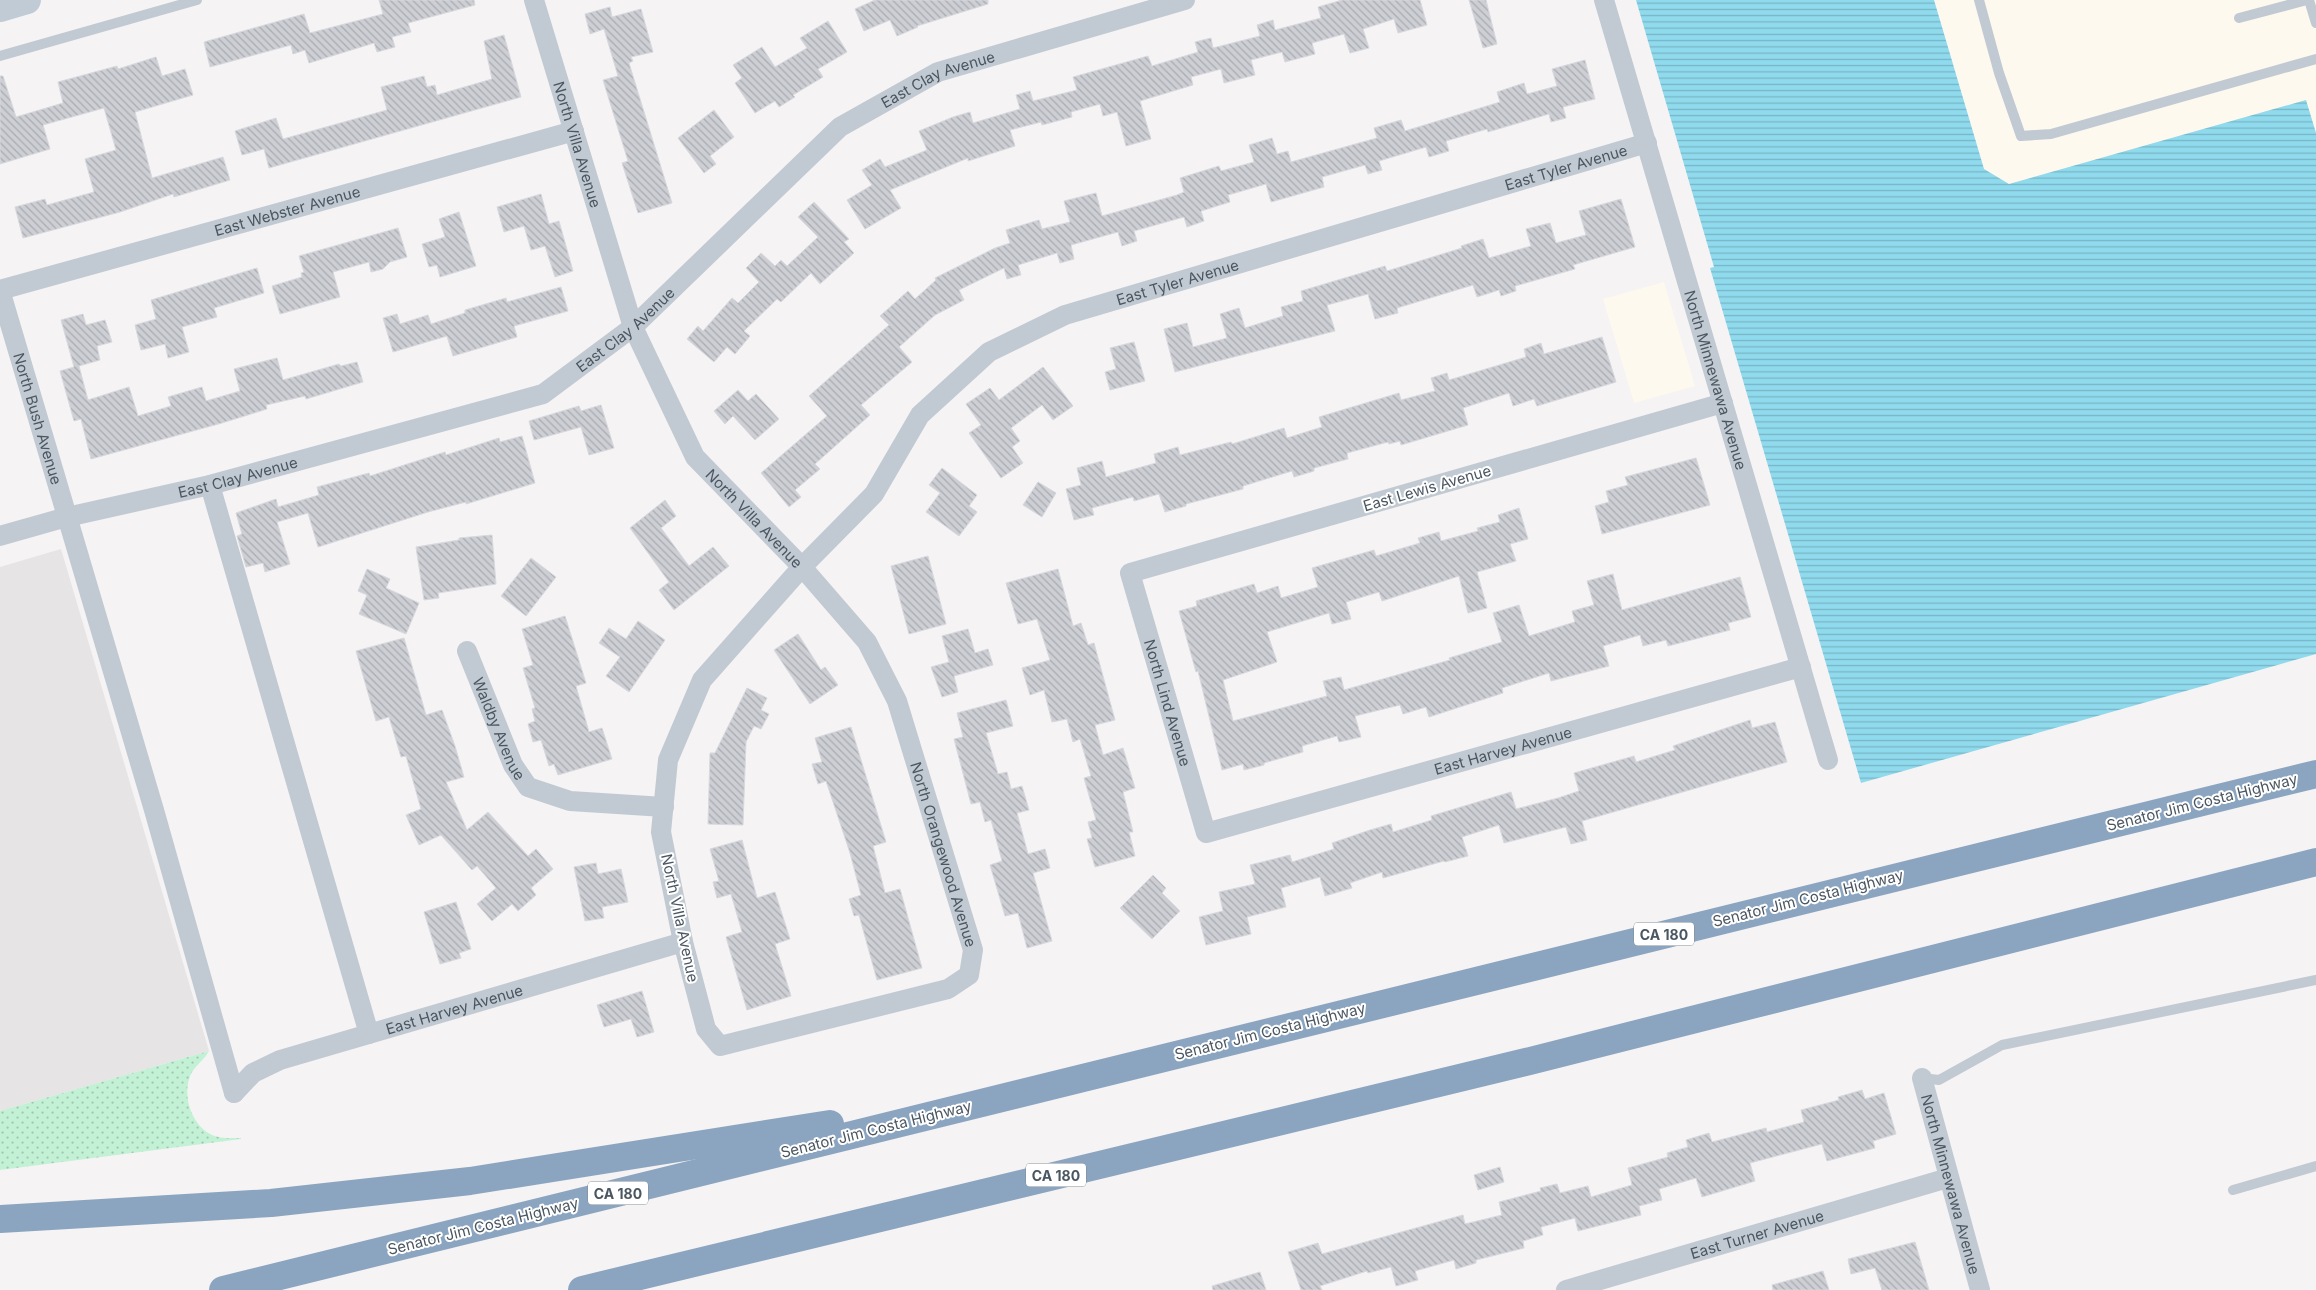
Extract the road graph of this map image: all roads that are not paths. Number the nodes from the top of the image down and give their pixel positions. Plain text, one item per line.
1 (28, 0) edge
2 (197, 0) edge
3 (534, 0) edge
4 (1185, 0) edge
5 (1604, 0) edge
6 (1979, 0) edge
7 (2308, 0) edge
8 (0, 8) edge
9 (2239, 18) dead end
10 (2316, 23) edge
11 (0, 56) edge
12 (2316, 59) edge
13 (574, 131) junction
14 (1646, 143) junction
15 (0, 290) edge
16 (633, 327) junction
17 (1723, 403) junction
18 (210, 485) junction
19 (67, 517) junction
20 (0, 536) edge
21 (802, 567) junction
22 (1130, 573) joint
23 (467, 651) dead end
24 (1801, 667) junction
25 (1828, 760) dead end
26 (2316, 774) edge
27 (664, 807) junction
28 (1206, 833) joint
29 (2316, 862) edge
30 (683, 942) junction
31 (2316, 980) edge
32 (369, 1034) junction
33 (720, 1046) joint
34 (1922, 1078) joint
35 (234, 1093) joint
36 (1012, 1095) junction
37 (2316, 1166) edge
38 (1948, 1178) junction
39 (2233, 1190) dead end
40 (0, 1219) edge
41 (223, 1290) edge
42 (582, 1290) edge
43 (1566, 1290) edge
44 (1980, 1290) edge

1 - 8 main road
2 - 11 lane
3 - 13 street, North Villa Avenue
4 - 16 street, East Clay Avenue
5 - 14 street, North Minnewawa Avenue
6 - 12 lane
7 - 9 lane
7 - 10 lane
13 - 15 street, East Webster Avenue
13 - 16 street, North Villa Avenue
14 - 17 street, North Minnewawa Avenue
14 - 21 street, East Tyler Avenue
15 - 19 street, North Bush Avenue
16 - 18 street, East Clay Avenue
16 - 21 street, North Villa Avenue
17 - 22 street, East Lewis Avenue
17 - 24 street, North Minnewawa Avenue
18 - 19 street, East Clay Avenue
18 - 32 street
19 - 20 street, East Clay Avenue
19 - 35 street, North Bush Avenue
21 - 27 street, North Villa Avenue
21 - 33 street, North Orangewood Avenue
22 - 28 street, North Lind Avenue
23 - 27 street, Waldby Avenue
24 - 25 street, North Minnewawa Avenue
24 - 28 street, East Harvey Avenue
26 - 36 highway, Senator Jim Costa Highway / CA 180
27 - 30 street, North Villa Avenue
29 - 42 highway, CA 180
30 - 32 street, East Harvey Avenue
30 - 33 street, North Villa Avenue
31 - 34 lane
32 - 35 street, East Harvey Avenue
34 - 38 street, North Minnewawa Avenue
36 - 40 highway
36 - 41 highway, Senator Jim Costa Highway / CA 180
37 - 39 lane
38 - 43 street, East Turner Avenue
38 - 44 street, North Minnewawa Avenue

